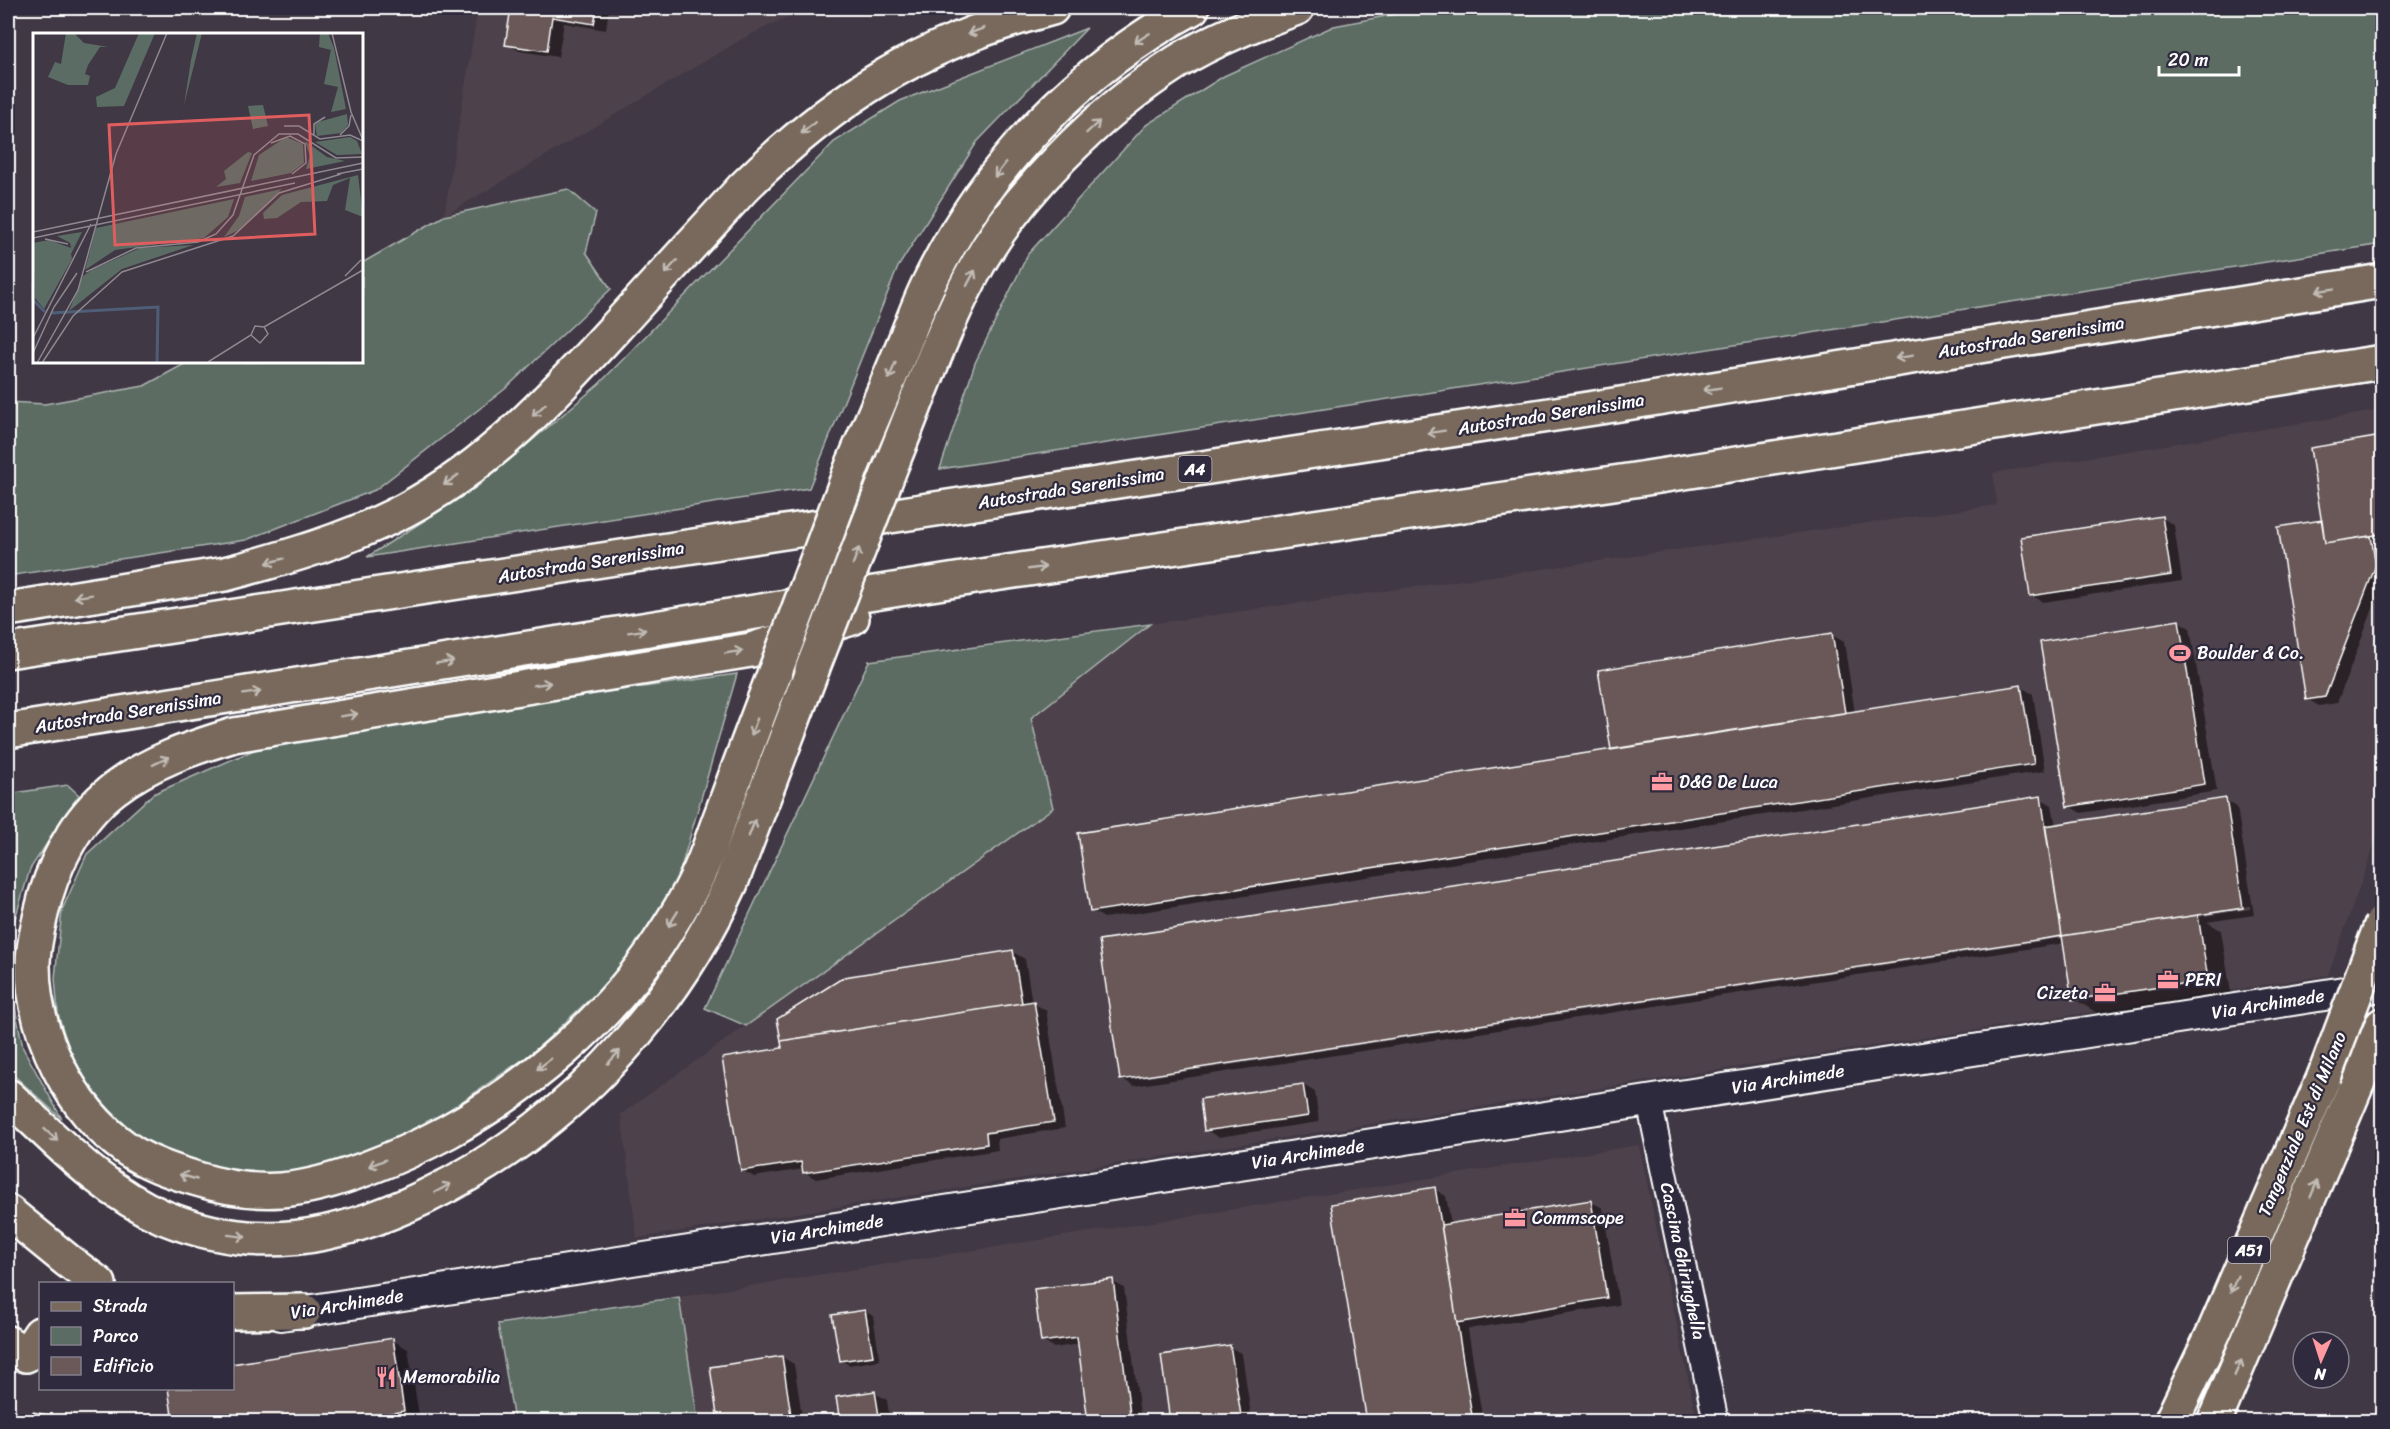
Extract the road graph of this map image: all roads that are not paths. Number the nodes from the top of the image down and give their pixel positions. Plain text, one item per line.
1 (1052, 8) edge
2 (1192, 8) edge
3 (1297, 8) edge
4 (2382, 281) edge
5 (2382, 362) edge
6 (994, 574) junction
7 (8, 609) edge
8 (8, 651) edge
9 (8, 731) edge
10 (2382, 923) edge
11 (2382, 986) edge
12 (2382, 1025) edge
13 (8, 1096) edge
14 (1649, 1101) junction
15 (8, 1212) edge
16 (40, 1239) junction
17 (53, 1282) edge
18 (96, 1282) edge
19 (304, 1311) junction
20 (234, 1312) edge
21 (234, 1322) edge
22 (1716, 1422) edge
23 (2172, 1422) edge
24 (2214, 1422) edge

1 -> 7 main road
2 -> 6 main road, bridge
13 -> 3 main road, bridge
4 -> 8 main road, Autostrada Serenissima / A4
6 -> 5 main road, Autostrada Serenissima
9 -> 6 main road, Autostrada Serenissima
10 -> 23 main road, Tangenziale Est di Milano / A51, bridge
11 - 14 street, Via Archimede
24 -> 12 main road, Tangenziale Est di Milano / A51
14 - 19 street, Via Archimede
14 - 22 street, Cascina Ghiringhella
15 - 16 main road
16 - 17 main road
16 - 18 main road
19 - 20 main road
19 - 21 street, Via Archimede

